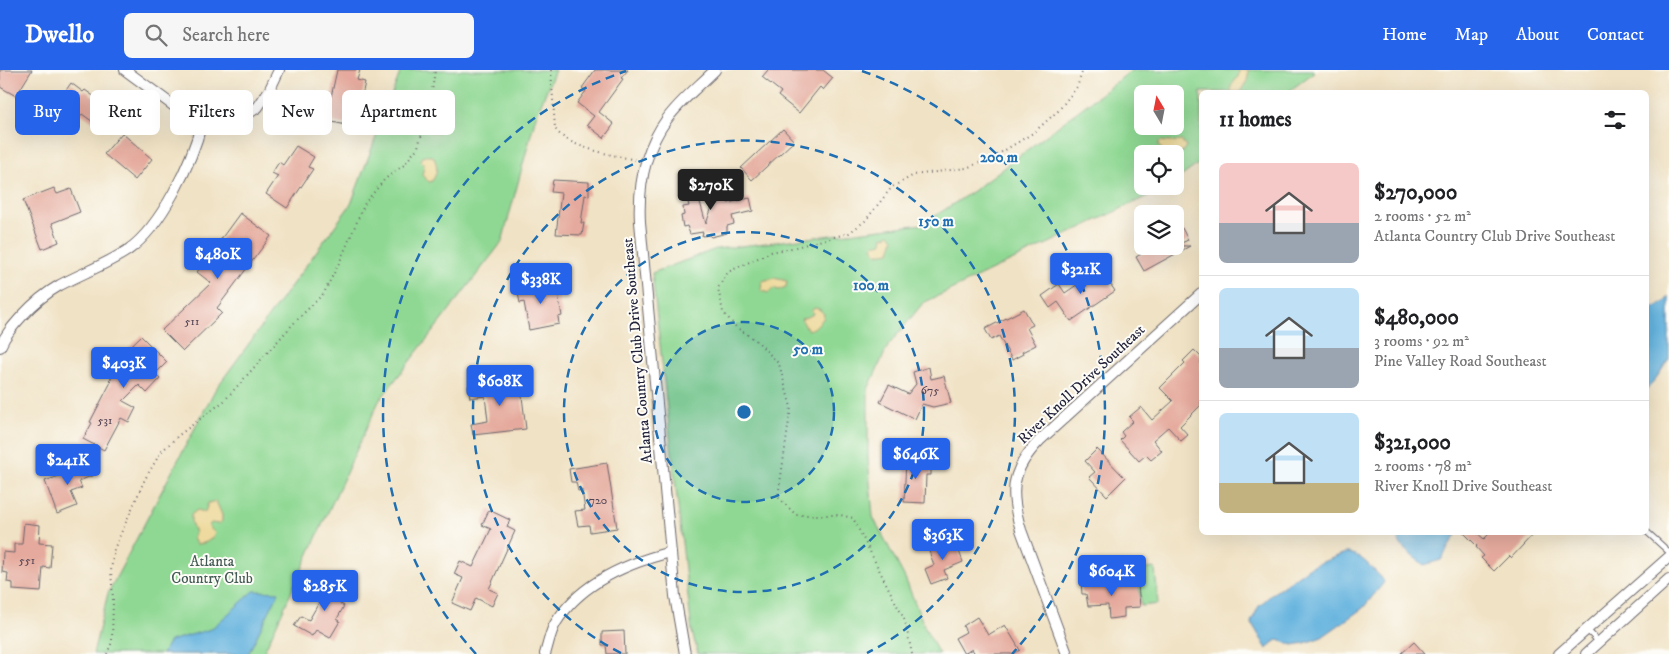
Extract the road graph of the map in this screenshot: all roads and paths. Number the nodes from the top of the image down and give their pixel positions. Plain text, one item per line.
1 (125, 70) edge
2 (279, 70) edge
3 (435, 70) edge
4 (552, 70) edge
5 (716, 70) edge
6 (1083, 70) edge
7 (170, 103) edge
8 (253, 111) edge
9 (199, 135) edge
10 (646, 162) junction
11 (1199, 296) edge
12 (0, 347) edge
13 (1649, 534) edge
14 (671, 552) junction
15 (1669, 557) edge
16 (1669, 579) edge
17 (1586, 629) junction
18 (1599, 642) junction
19 (107, 654) edge
20 (545, 654) edge
21 (685, 654) edge
22 (912, 654) edge
23 (1067, 654) edge
24 (1559, 654) edge
25 (1586, 654) edge

1 - 7 street
2 - 8 street
3 - 19 path
4 - 10 path
5 - 10 street, Atlanta Country Club Drive Southeast
6 - 22 path
9 - 12 street
10 - 14 street, Atlanta Country Club Drive Southeast
11 - 23 street, River Knoll Drive Southeast
13 - 15 lane
14 - 20 street
14 - 21 street, Atlanta Country Club Drive Southeast
15 - 17 street
16 - 18 street
17 - 18 lane
17 - 24 street
18 - 25 street

